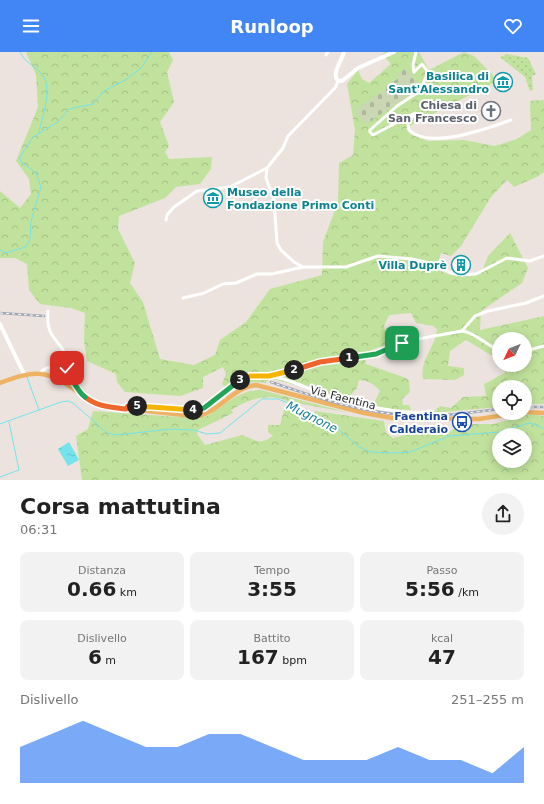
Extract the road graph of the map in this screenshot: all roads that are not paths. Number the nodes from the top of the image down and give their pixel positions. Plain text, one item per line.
1 (344, 52) edge
2 (394, 52) edge
3 (416, 52) edge
4 (338, 81) junction
5 (511, 120) dead end
6 (267, 168) junction
7 (166, 220) dead end
8 (544, 256) edge
9 (303, 267) junction
10 (544, 296) edge
11 (183, 298) dead end
12 (48, 311) dead end
13 (0, 324) edge
14 (462, 331) junction
15 (544, 346) edge
16 (492, 347) edge
17 (532, 349) edge
18 (66, 364) junction
19 (39, 373) junction
20 (24, 374) junction
21 (269, 376) junction
22 (0, 383) edge
23 (81, 394) junction
24 (126, 409) junction
25 (430, 411) dead end
26 (532, 412) edge
27 (544, 412) edge
28 (492, 417) edge

1 - 4 street
2 - 4 street
3 - 5 street
4 - 6 street
6 - 7 street
6 - 9 street
8 - 9 street
9 - 11 street
10 - 14 street
12 - 18 street
13 - 20 street
14 - 16 street
14 - 21 street
15 - 17 street
18 - 19 street
18 - 23 street
19 - 20 main road, Via Faentina
19 - 23 main road, Via Faentina
20 - 22 main road, Via Faentina
21 - 24 street, Via Faentina
21 - 25 street, Via Faentina
23 - 24 main road, Via Faentina
24 - 28 main road, Via Faentina
26 - 27 main road

